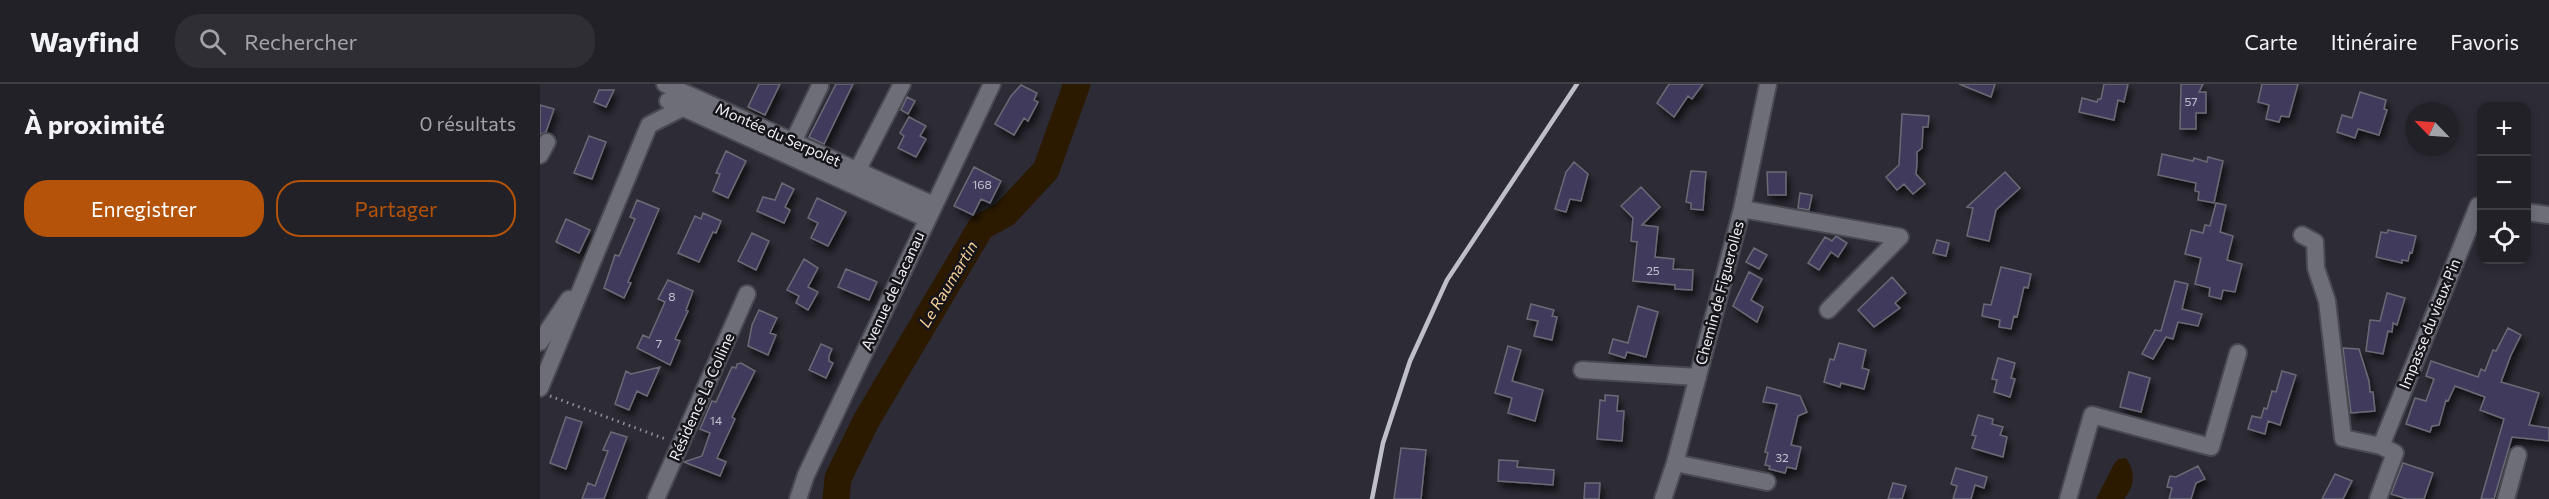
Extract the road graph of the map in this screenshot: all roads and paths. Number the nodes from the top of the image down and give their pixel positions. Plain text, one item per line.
1 (665, 84) edge
2 (902, 84) edge
3 (992, 84) edge
4 (1768, 84) edge
5 (820, 87) dead end
6 (793, 142) junction
7 (858, 171) junction
8 (2477, 208) edge
9 (1742, 209) junction
10 (931, 212) junction
11 (2531, 213) edge
12 (2549, 215) edge
13 (2302, 235) dead end
14 (589, 271) junction
15 (747, 294) dead end
16 (1828, 310) dead end
17 (540, 342) edge
18 (2238, 352) dead end
19 (1582, 370) dead end
20 (1698, 377) junction
21 (540, 390) edge
22 (680, 445) junction
23 (2381, 446) junction
24 (2518, 455) dead end
25 (1675, 463) junction
26 (1767, 482) dead end
27 (656, 499) edge
28 (798, 499) edge
29 (1663, 499) edge
30 (2068, 499) edge
31 (2378, 499) edge
32 (2506, 499) edge

1 - 6 street, Montée du Serpolet
2 - 7 street, Montée du Serpolet
3 - 10 street, Avenue de Lacanau
4 - 9 street, Chemin de Figuerolles
5 - 6 street
6 - 7 street, Montée du Serpolet
7 - 10 street, Montée du Serpolet
8 - 23 street, Impasse du vieux Pin
9 - 16 street
9 - 20 street, Chemin de Figuerolles
10 - 14 street
10 - 28 street, Avenue de Lacanau
11 - 12 street
13 - 23 street
14 - 17 street
14 - 21 street
15 - 22 street, Résidence La Colline
18 - 30 street
19 - 20 street
20 - 25 street, Chemin de Figuerolles
21 - 22 path
22 - 27 street, Résidence La Colline
23 - 31 street
24 - 32 street
25 - 26 street
25 - 29 street, Chemin de Figuerolles

